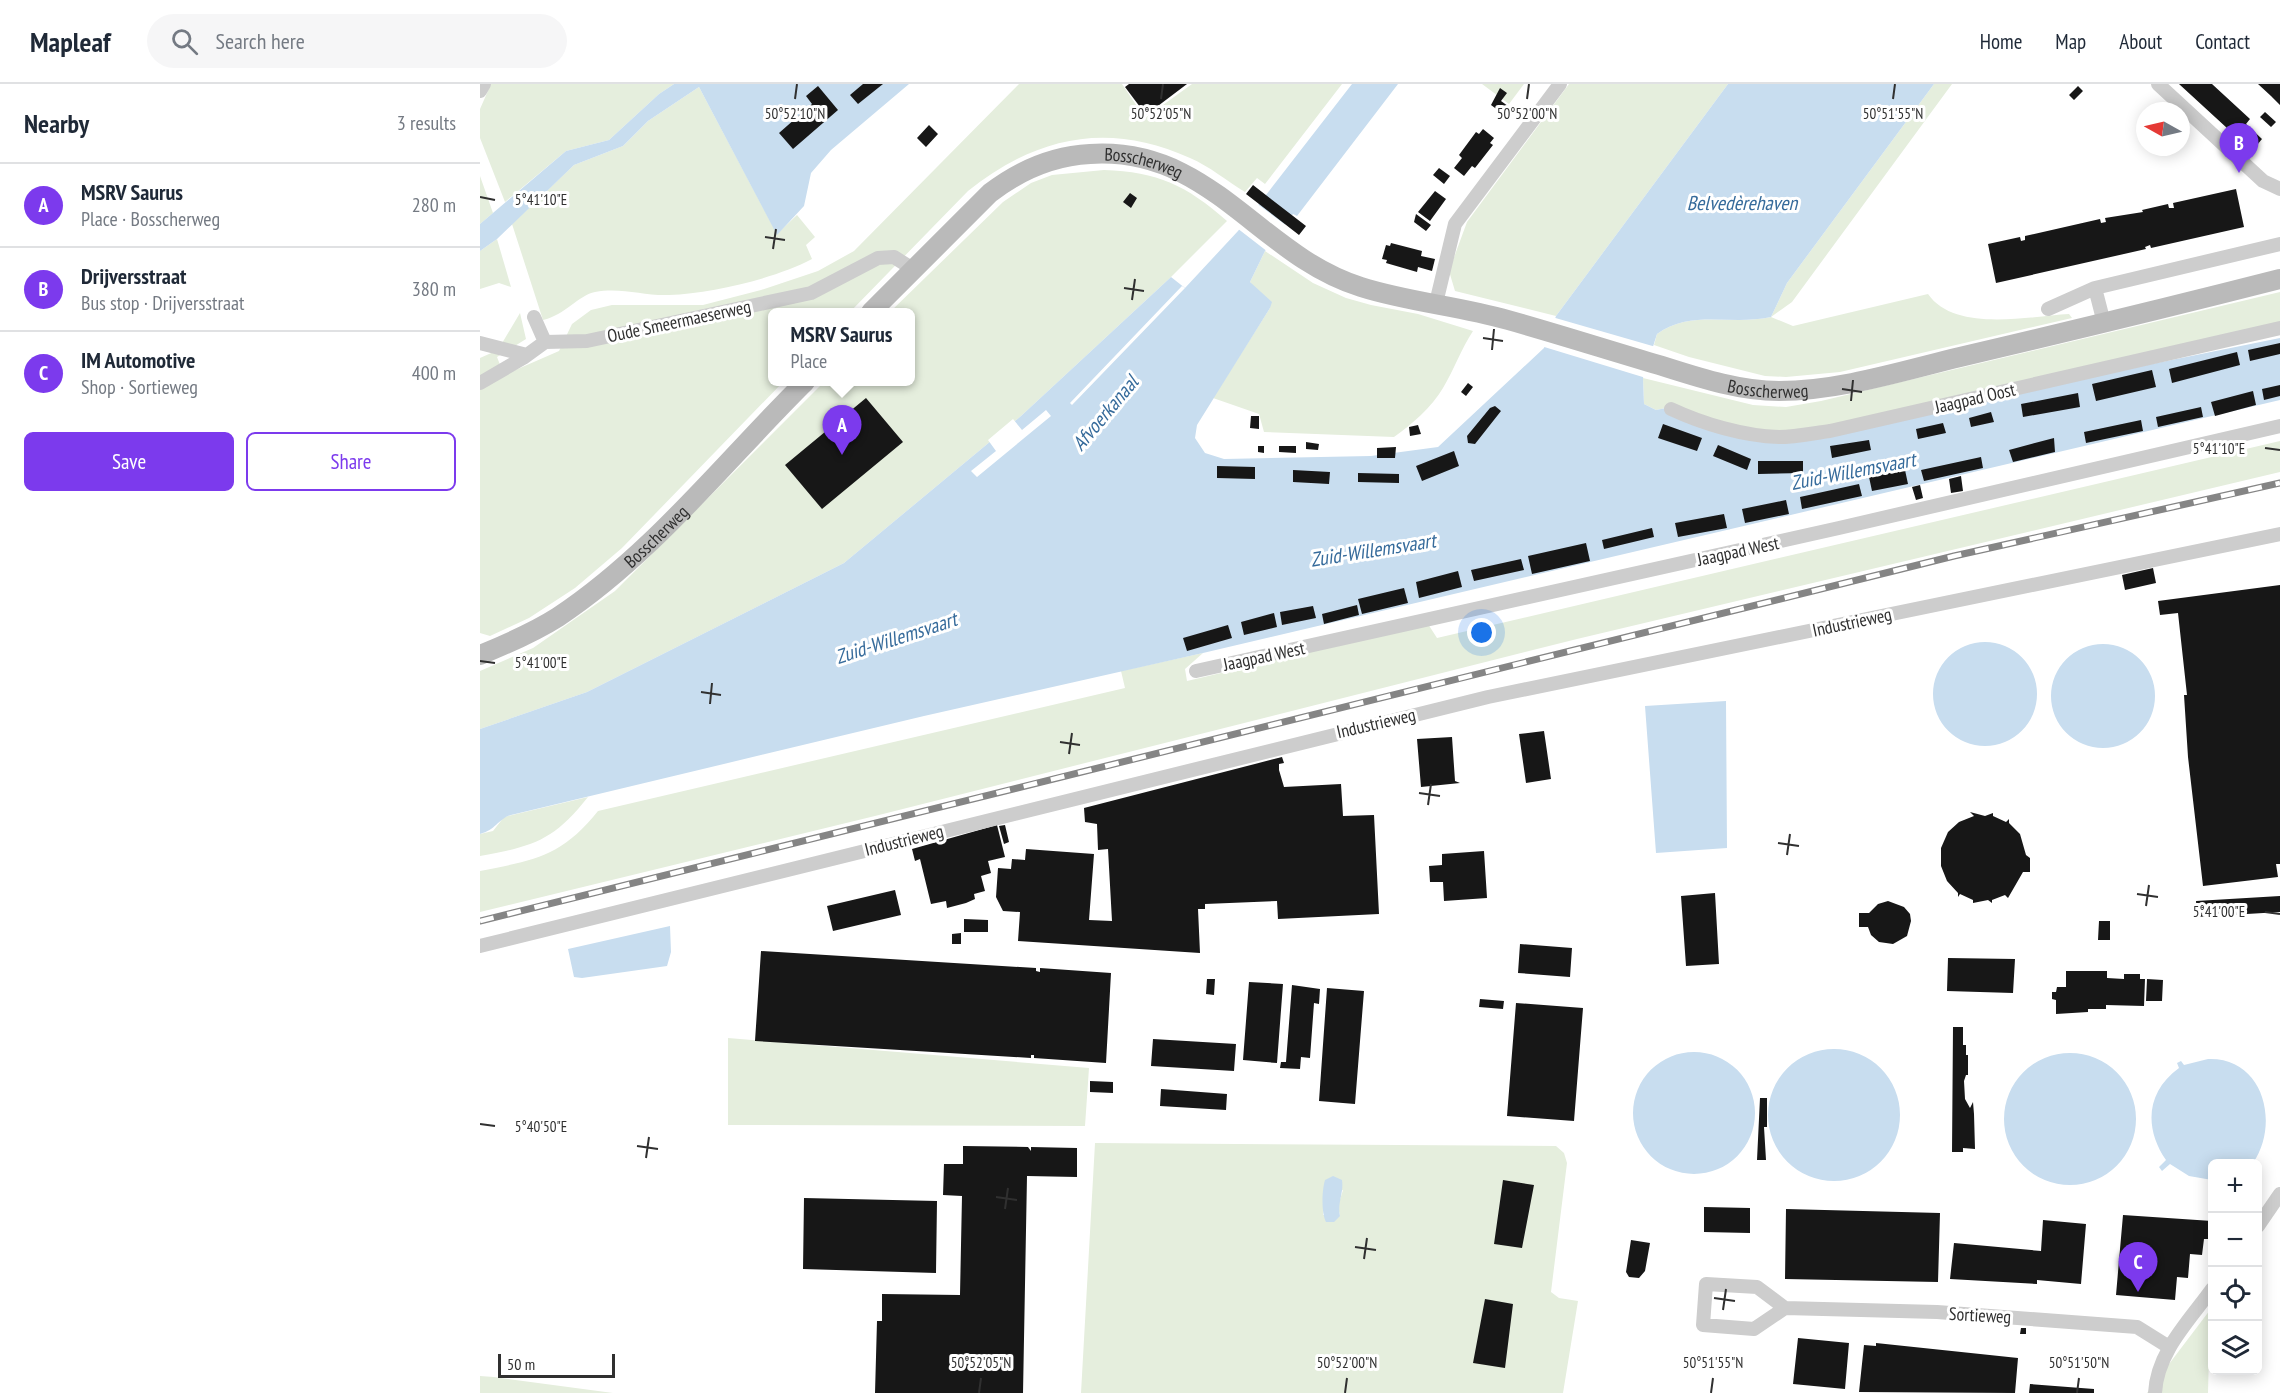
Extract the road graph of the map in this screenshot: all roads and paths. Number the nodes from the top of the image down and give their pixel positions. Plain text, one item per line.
1 (484, 84) edge
2 (1560, 84) edge
3 (2158, 84) edge
4 (480, 91) edge
5 (2280, 189) edge
6 (2280, 244) edge
7 (913, 269) junction
8 (2280, 279) edge
9 (2095, 288) junction
10 (1436, 303) junction
11 (875, 308) edge
12 (2048, 309) dead end
13 (534, 317) dead end
14 (2104, 323) junction
15 (2280, 328) edge
16 (545, 342) junction
17 (480, 343) edge
18 (527, 355) junction
19 (480, 383) edge
20 (800, 386) edge
21 (1671, 409) dead end
22 (2280, 426) edge
23 (2280, 534) edge
24 (480, 655) edge
25 (1196, 671) dead end
26 (480, 946) edge
27 (2280, 1194) edge
28 (2262, 1220) edge
29 (2208, 1294) edge
30 (1785, 1308) junction
31 (2169, 1347) junction
32 (2155, 1393) edge

1 - 4 street
2 - 10 street
3 - 5 street
6 - 9 street
7 - 10 street, Bosscherweg
7 - 11 street, Bosscherweg
7 - 16 street, Oude Smeermaeserweg
8 - 14 street, Bosscherweg
9 - 12 street
9 - 14 street
10 - 14 street, Bosscherweg
13 - 16 street
15 - 21 street, Jaagpad Oost
16 - 18 street
17 - 18 street
18 - 19 street
20 - 24 street, Bosscherweg
22 - 25 street, Jaagpad West
23 - 26 street, Industrieweg
27 - 28 street
29 - 31 street
30 - 30 street
30 - 31 street, Sortieweg
31 - 32 street

